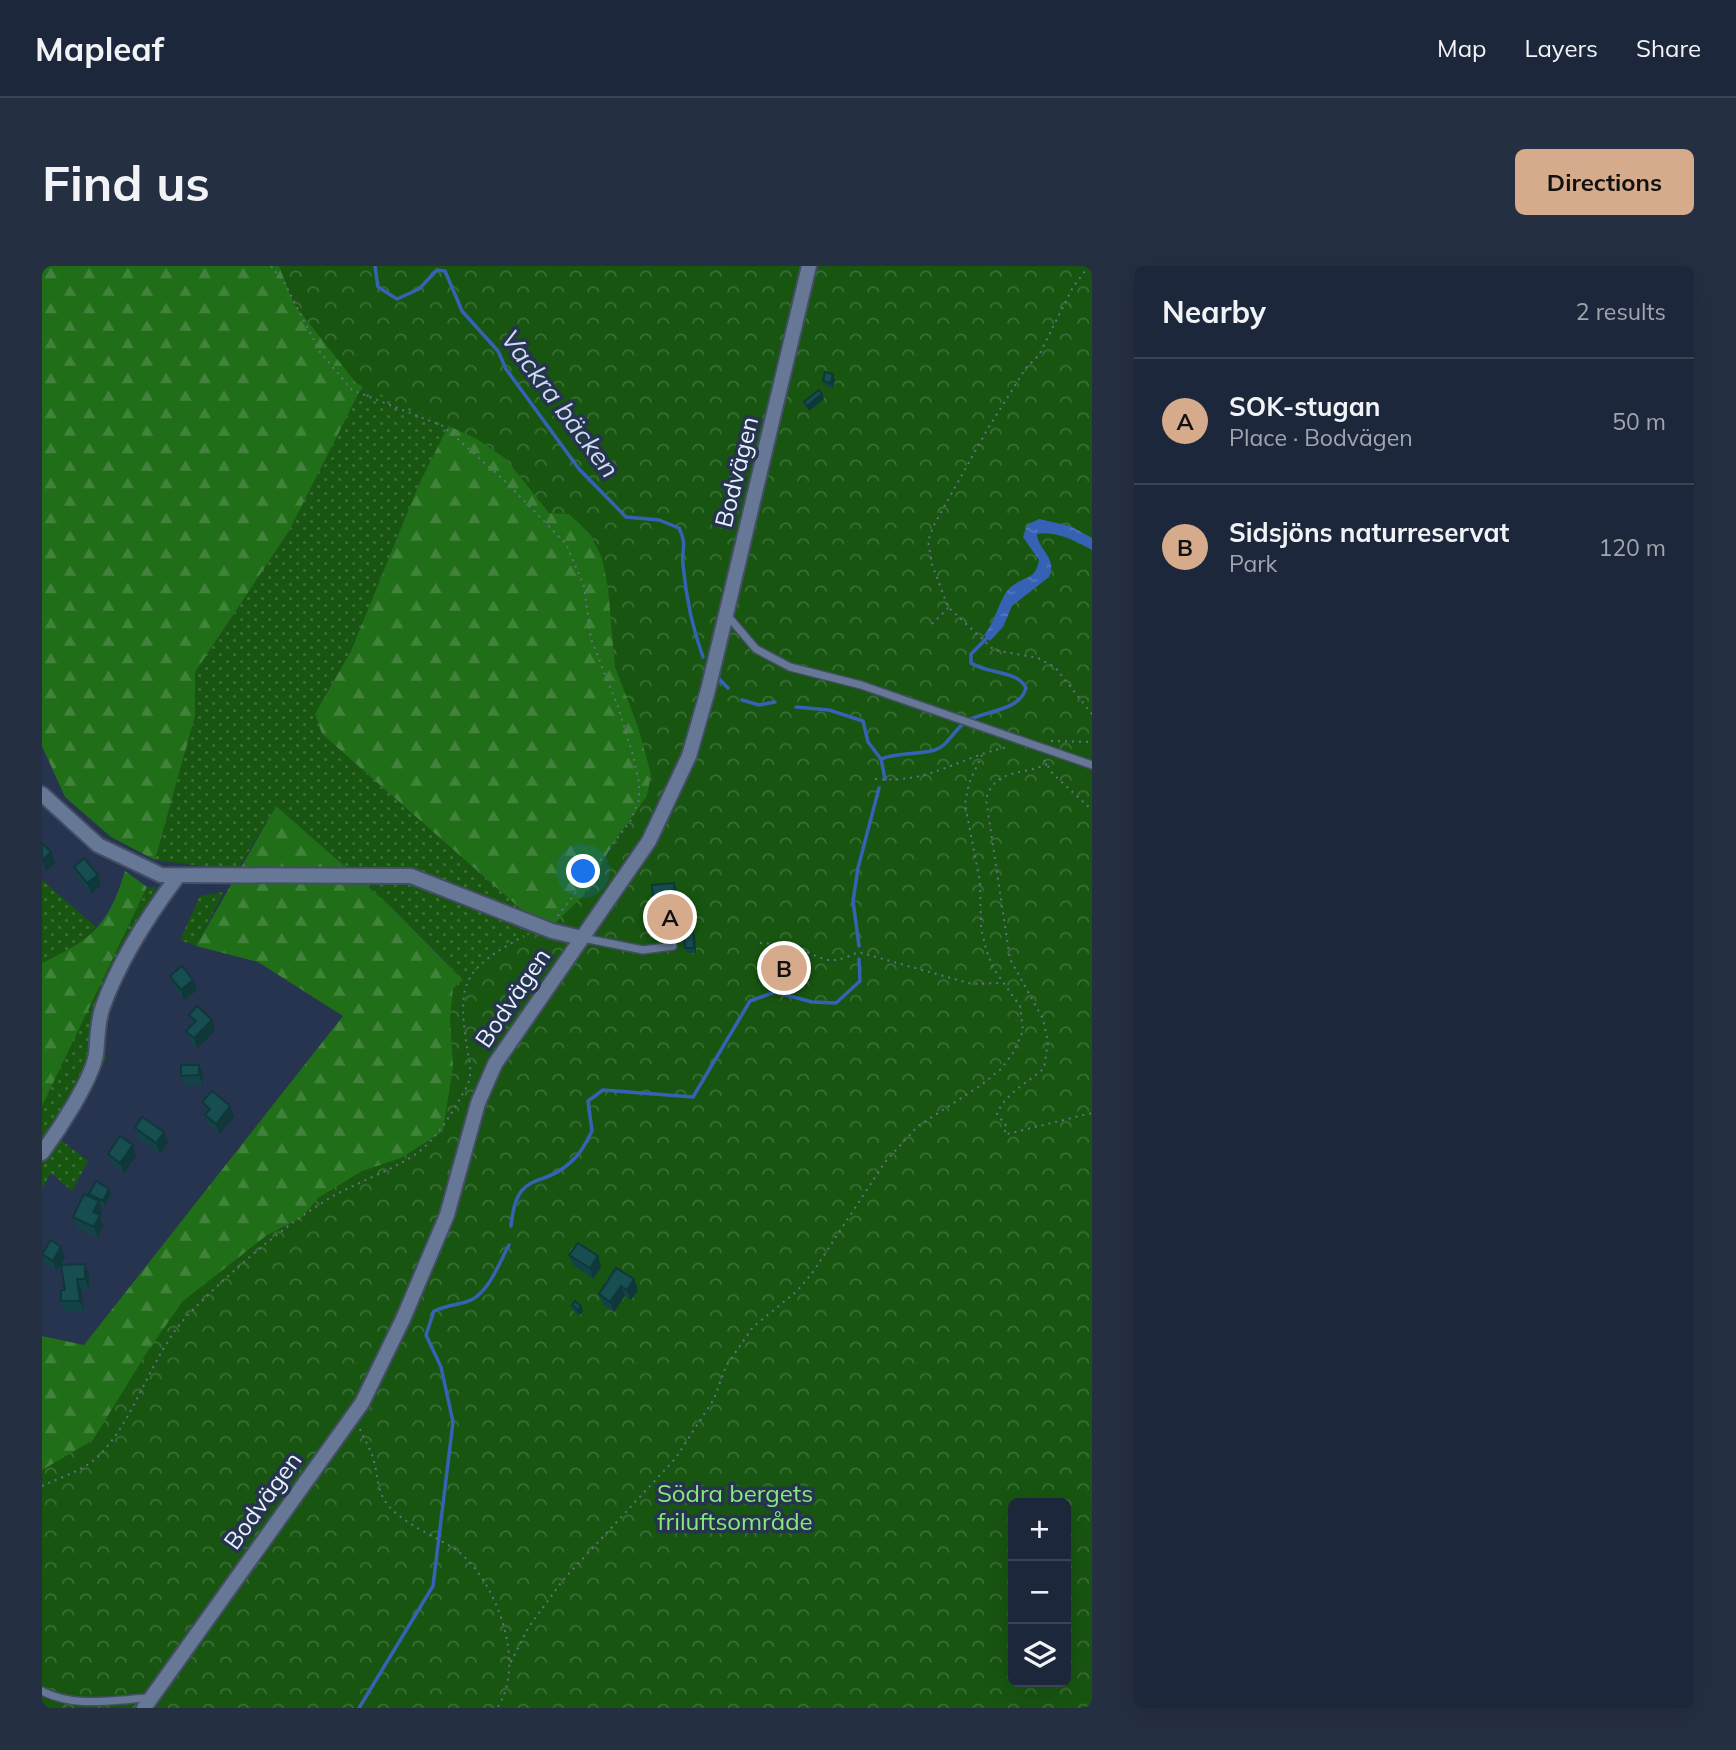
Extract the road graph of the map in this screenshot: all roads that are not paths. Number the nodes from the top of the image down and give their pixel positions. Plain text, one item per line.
1 (810, 266) edge
2 (726, 615) junction
3 (1092, 765) edge
4 (42, 794) edge
5 (178, 876) junction
6 (582, 938) junction
7 (673, 946) dead end
8 (42, 1153) edge
9 (42, 1690) edge
10 (147, 1703) edge

1 - 2 street, Bodvägen
2 - 3 lane
2 - 6 street, Bodvägen
4 - 5 street
5 - 6 street
5 - 8 street
6 - 7 lane
6 - 10 street, Bodvägen
9 - 10 lane

